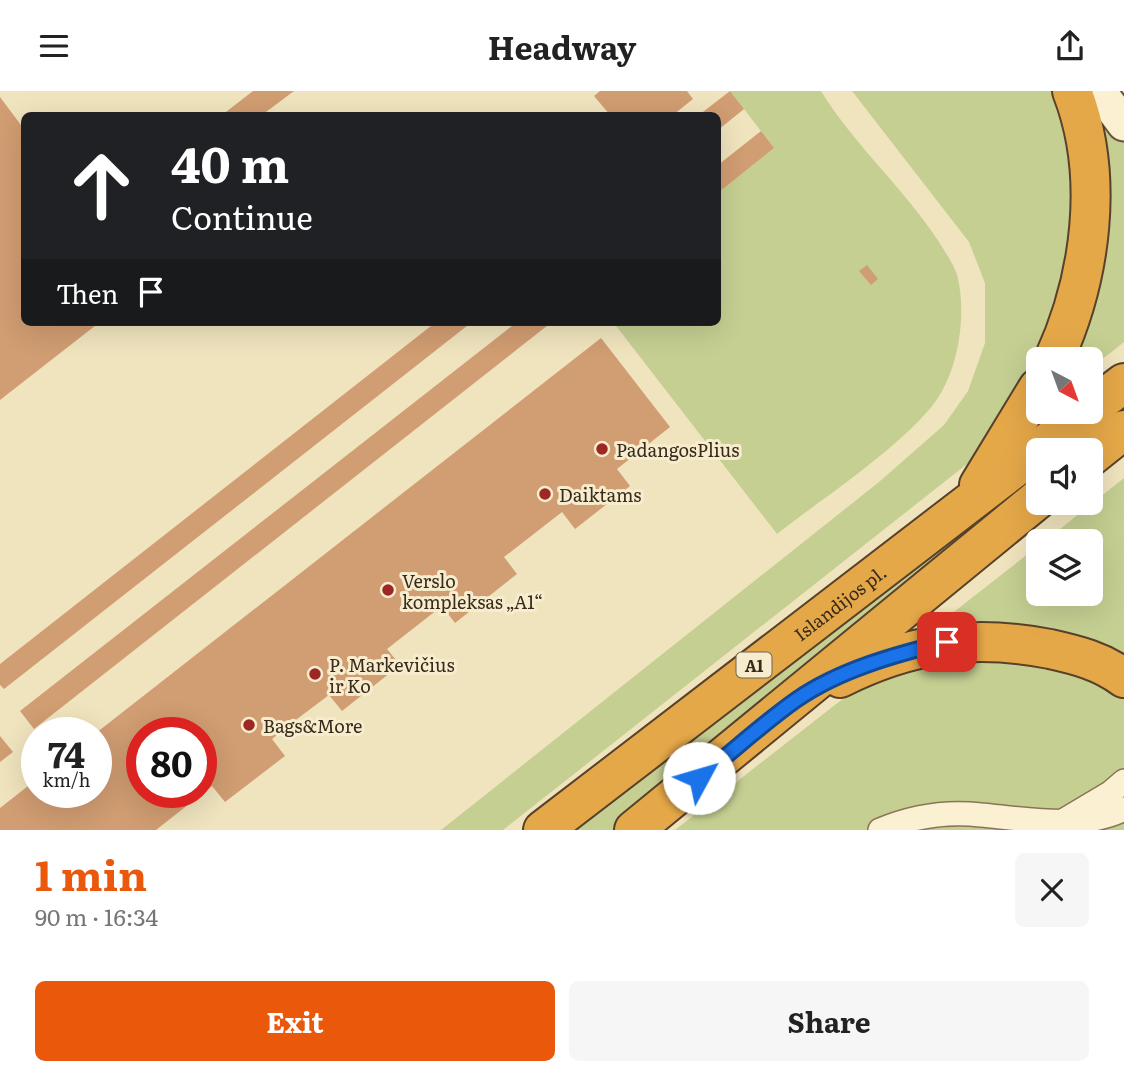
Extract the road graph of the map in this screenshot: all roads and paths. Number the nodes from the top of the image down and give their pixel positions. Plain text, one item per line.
1 (1072, 91) edge
2 (1098, 91) edge
3 (1124, 124) edge
4 (1060, 347) edge
5 (1124, 383) edge
6 (1103, 399) edge
7 (1026, 407) edge
8 (1071, 424) edge
9 (1124, 430) edge
10 (1053, 438) edge
11 (1103, 447) edge
12 (1026, 459) edge
13 (968, 503) junction
14 (1026, 509) edge
15 (1124, 678) edge
16 (797, 699) junction
17 (1124, 781) edge
18 (1124, 809) edge
19 (1063, 821) junction
20 (543, 830) edge
21 (634, 830) edge
22 (880, 830) edge

1 - 4 highway
2 - 3 main road
5 - 6 highway, Islandijos pl. / A1
7 - 13 highway
8 - 10 highway, Islandijos pl. / A1
9 - 11 highway
12 - 13 highway, Islandijos pl. / A1
13 - 20 highway, Islandijos pl. / A1
14 - 16 highway
15 - 16 highway
16 - 21 highway
17 - 19 street
18 - 19 street
19 - 22 street

